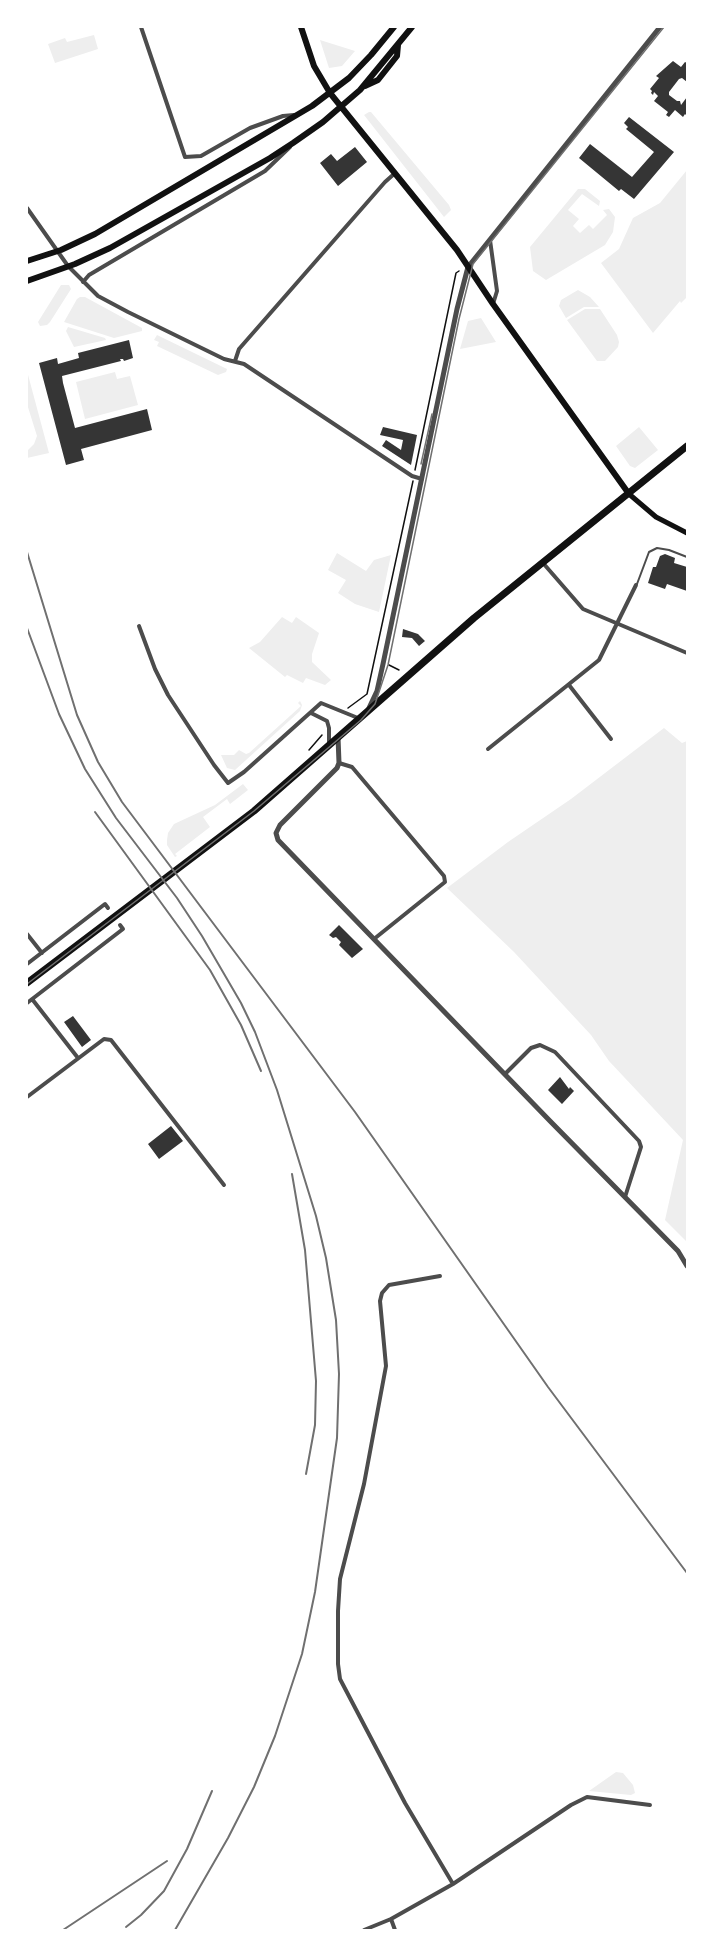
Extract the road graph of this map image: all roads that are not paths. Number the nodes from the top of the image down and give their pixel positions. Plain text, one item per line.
1 (141, 27) edge
2 (302, 27) edge
3 (394, 27) edge
4 (412, 27) edge
5 (660, 27) edge
6 (330, 93) junction
7 (341, 107) junction
8 (297, 116) junction
9 (293, 143) junction
10 (394, 174) junction
11 (27, 208) edge
12 (490, 238) junction
13 (27, 261) edge
14 (468, 267) junction
15 (27, 281) edge
16 (83, 282) junction
17 (493, 304) junction
18 (235, 361) junction
19 (687, 446) edge
20 (422, 479) junction
21 (629, 494) junction
22 (687, 533) edge
23 (687, 557) edge
24 (543, 563) junction
25 (636, 585) joint
26 (617, 625) junction
27 (139, 626) dead end
28 (687, 653) edge
29 (569, 685) junction
30 (366, 712) junction
31 (311, 713) junction
32 (359, 718) junction
33 (338, 737) junction
34 (611, 739) dead end
35 (328, 746) junction
36 (488, 749) dead end
37 (339, 763) junction
38 (108, 908) dead end
39 (120, 925) dead end
40 (27, 934) edge
41 (374, 939) junction
42 (42, 953) junction
43 (27, 964) edge
44 (27, 983) edge
45 (32, 999) junction
46 (27, 1003) edge
47 (78, 1058) junction
48 (505, 1074) junction
49 (27, 1097) edge
50 (224, 1185) dead end
51 (626, 1197) junction
52 (687, 1266) edge
53 (440, 1276) dead end
54 (650, 1805) dead end
55 (453, 1884) junction
56 (391, 1919) junction
57 (364, 1930) edge
58 (395, 1930) edge

1 - 8 street
2 - 6 main road
3 - 6 main road
4 - 7 main road
5 - 12 street
6 - 7 main road
6 - 8 main road
7 - 9 main road
7 - 10 main road
8 - 13 main road
9 - 15 main road
9 - 16 street
10 - 14 main road
10 - 18 street
11 - 16 street
12 - 14 street
12 - 17 street
14 - 17 main road
14 - 20 street
16 - 18 street
17 - 21 main road
18 - 20 street
19 - 21 highway
20 - 30 street
21 - 22 main road
21 - 24 highway
23 - 25 lane
24 - 26 street
24 - 30 highway
25 - 26 street
26 - 28 street
26 - 29 street
27 - 31 street
29 - 34 street
29 - 36 street
30 - 32 highway
31 - 32 street
31 - 35 street
32 - 33 highway
33 - 35 highway
33 - 37 street
35 - 44 highway
37 - 41 street
37 - 41 street
38 - 42 street
39 - 45 street
40 - 42 street
41 - 48 street
42 - 43 street
45 - 46 street
45 - 47 street
47 - 49 street
47 - 50 street
48 - 51 street
48 - 51 street
51 - 52 street
53 - 55 street
54 - 55 street
55 - 56 street
56 - 57 street
56 - 58 street

